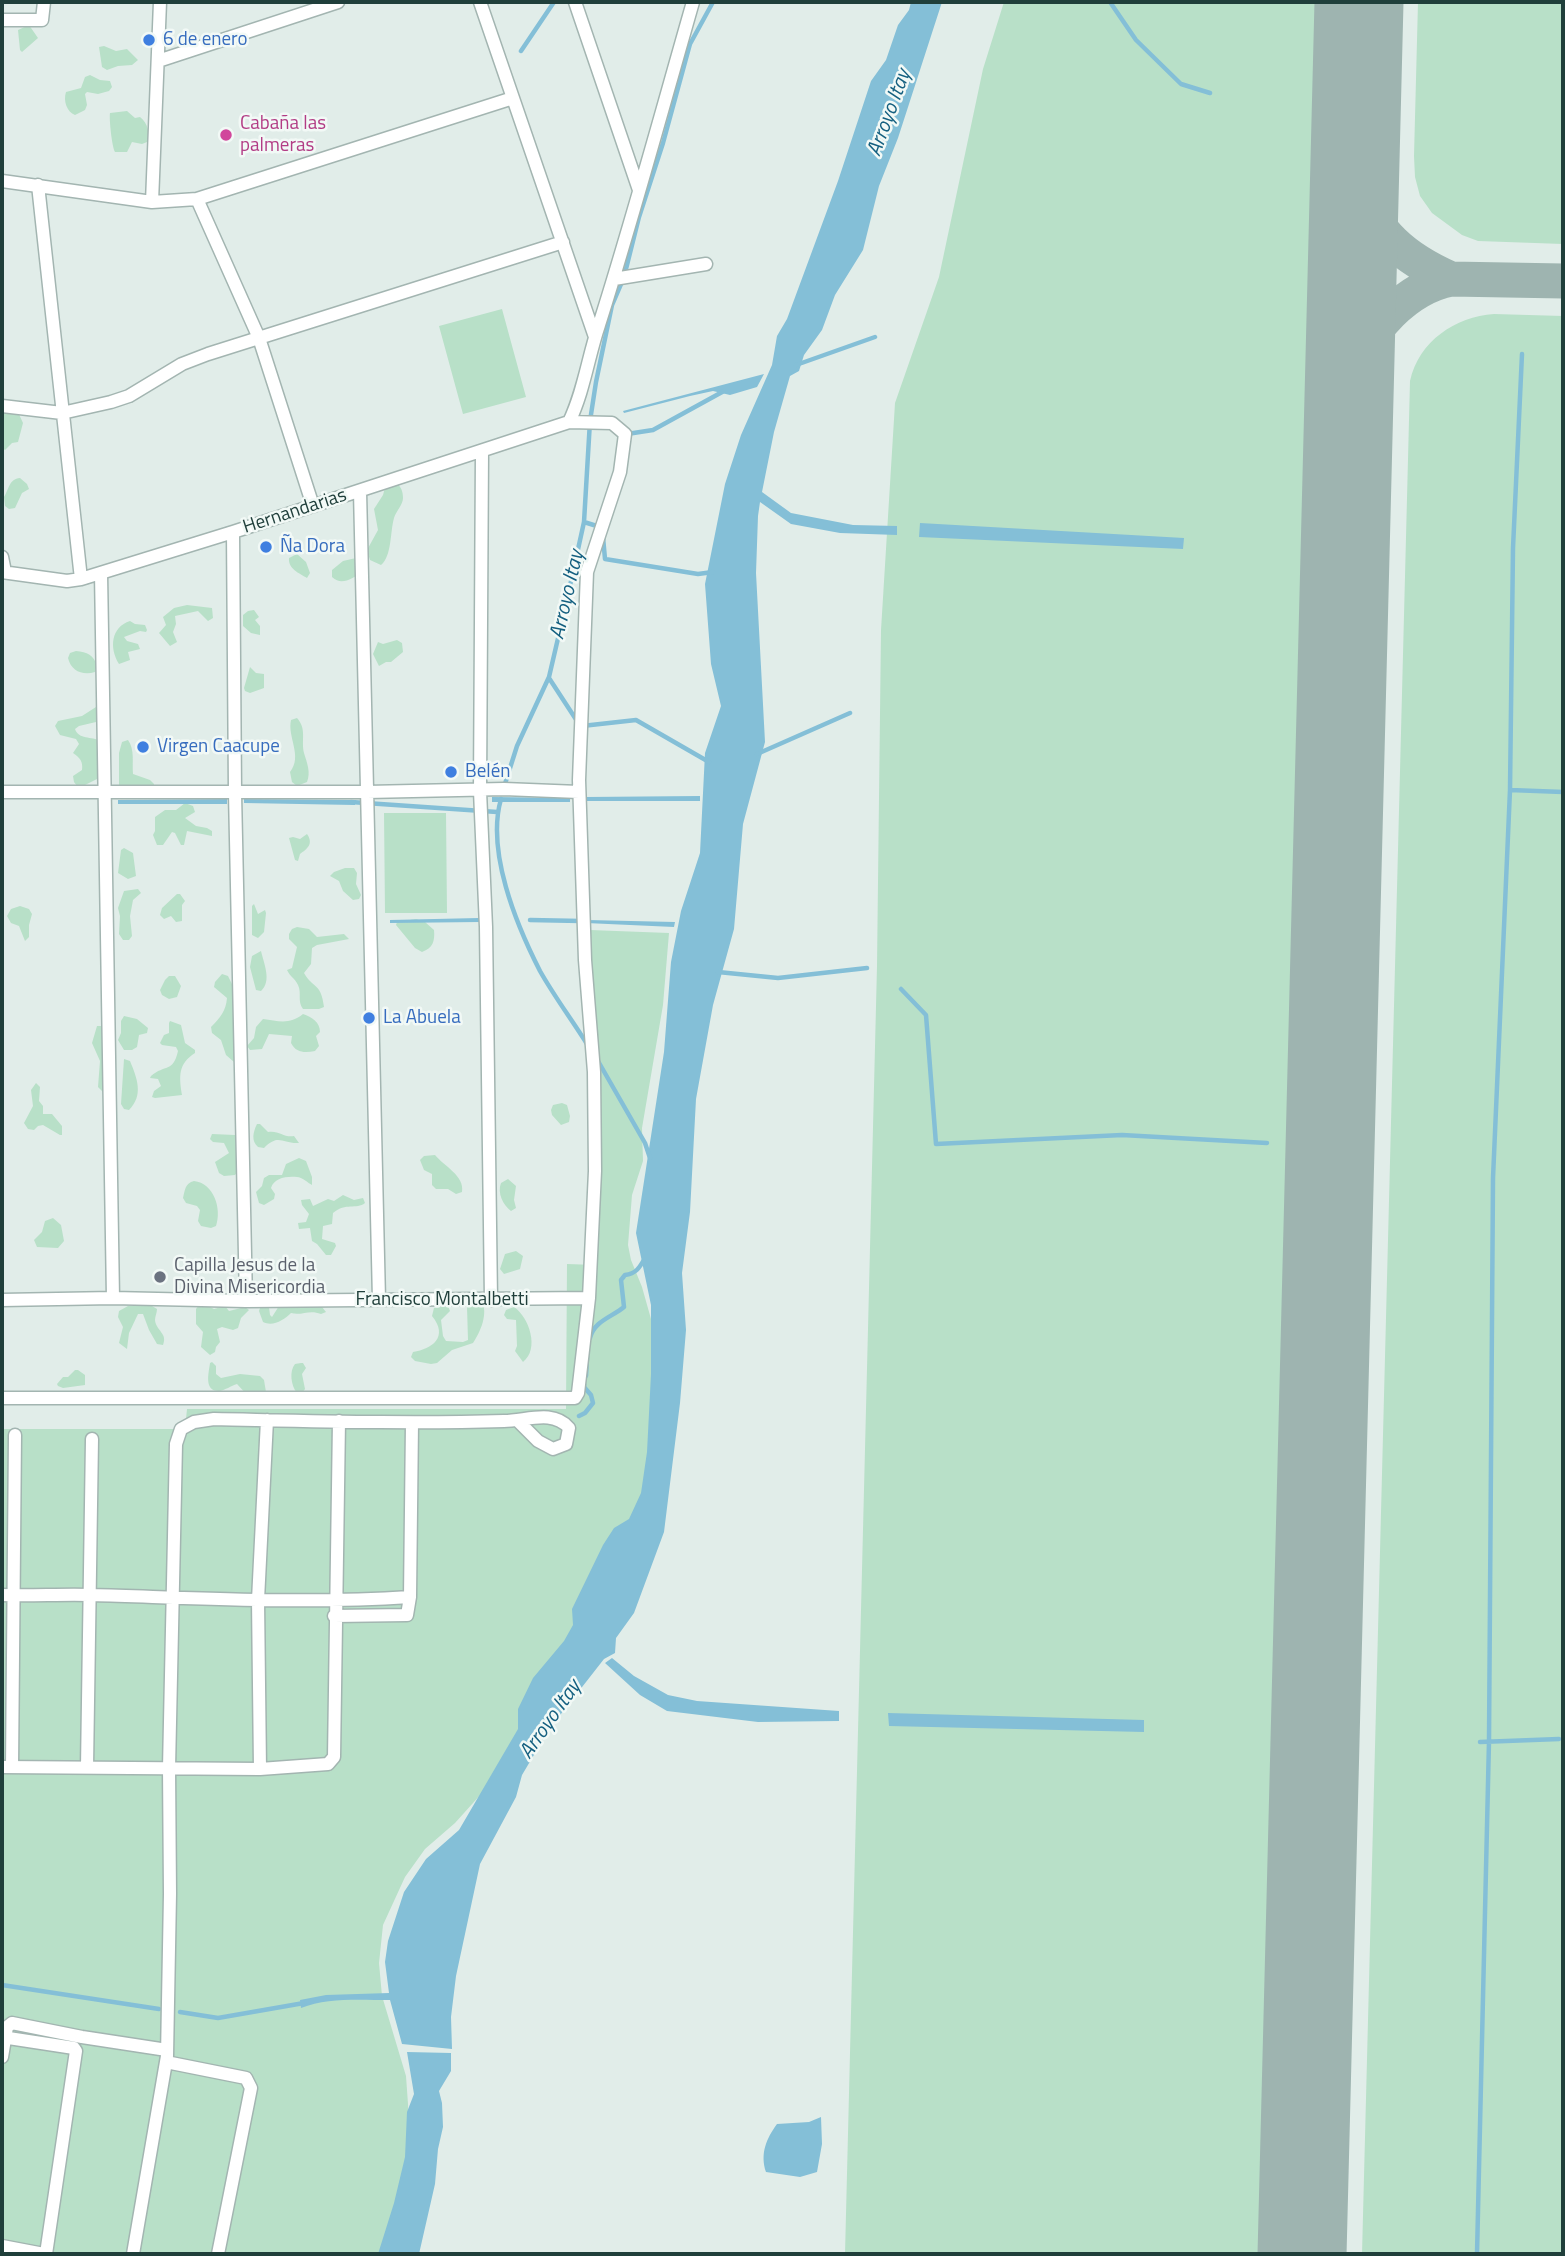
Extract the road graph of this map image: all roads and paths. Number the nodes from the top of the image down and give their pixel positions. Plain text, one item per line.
1 (44, 2) edge
2 (160, 2) edge
3 (338, 2) edge
4 (480, 2) edge
5 (575, 2) edge
6 (693, 2) edge
7 (2, 20) edge
8 (158, 61) junction
9 (513, 98) junction
10 (2, 181) edge
11 (38, 185) junction
12 (639, 190) junction
13 (197, 199) junction
14 (152, 202) junction
15 (563, 242) junction
16 (706, 264) dead end
17 (614, 279) junction
18 (595, 337) junction
19 (258, 338) junction
20 (2, 406) edge
21 (62, 413) junction
22 (569, 422) junction
23 (482, 451) junction
24 (360, 491) junction
25 (313, 506) junction
26 (233, 532) junction
27 (2, 557) edge
28 (3, 572) edge
29 (101, 573) junction
30 (81, 579) junction
31 (480, 791) junction
32 (2, 792) edge
33 (104, 792) junction
34 (367, 792) junction
35 (579, 792) junction
36 (235, 793) junction
37 (113, 1298) junction
38 (589, 1298) junction
39 (2, 1300) edge
40 (379, 1300) junction
41 (491, 1300) junction
42 (246, 1301) junction
43 (2, 1398) edge
44 (267, 1420) junction
45 (339, 1421) junction
46 (519, 1421) dead end
47 (412, 1423) junction
48 (15, 1435) dead end
49 (92, 1439) dead end
50 (8, 1595) edge
51 (90, 1595) junction
52 (410, 1597) junction
53 (173, 1598) junction
54 (258, 1600) junction
55 (335, 1600) junction
56 (334, 1616) junction
57 (7, 1767) edge
58 (87, 1767) junction
59 (169, 1768) junction
60 (260, 1769) junction
61 (4, 2037) edge
62 (166, 2056) junction
63 (2, 2057) edge
64 (2, 2246) edge
65 (45, 2254) edge
66 (133, 2254) edge
67 (218, 2254) edge

1 - 7 street
2 - 8 street
3 - 8 street
4 - 9 street
5 - 12 street
6 - 12 street
8 - 14 street
9 - 13 street
9 - 15 street
10 - 11 street
11 - 14 street
11 - 21 street
12 - 17 street
13 - 14 street
13 - 19 street
15 - 18 street
15 - 19 street
16 - 17 street
17 - 18 street
18 - 22 street
19 - 21 street
19 - 25 street
20 - 21 street
21 - 30 street
22 - 23 street, Hernandarias
22 - 35 street, Hernandarias
23 - 24 street, Hernandarias
23 - 31 street
24 - 25 street, Hernandarias
24 - 34 street
25 - 26 street, Hernandarias
26 - 29 street, Hernandarias
26 - 36 street
27 - 28 street
28 - 30 street, Hernandarias
29 - 30 street, Hernandarias
29 - 33 street
31 - 34 street
31 - 35 street
31 - 41 street
32 - 33 street
33 - 36 street
33 - 37 street
34 - 36 street
34 - 40 street
35 - 38 street
36 - 42 street
37 - 39 street, Francisco Montalbetti
37 - 42 street, Francisco Montalbetti
38 - 41 street, Francisco Montalbetti
38 - 43 street
40 - 41 street, Francisco Montalbetti
40 - 42 street, Francisco Montalbetti
44 - 45 street
44 - 53 street
44 - 54 street
45 - 47 street
45 - 55 street
46 - 47 street
47 - 52 street
48 - 50 street
49 - 51 street
50 - 51 street
50 - 57 street
51 - 53 street
51 - 58 street
52 - 55 street
52 - 56 street
53 - 54 street
53 - 59 street
54 - 55 street
54 - 60 street
55 - 56 street
56 - 60 street
57 - 58 street
58 - 59 street
59 - 60 street
59 - 62 street
61 - 62 street
61 - 63 street
61 - 65 street
62 - 66 street
62 - 67 street
64 - 65 street

